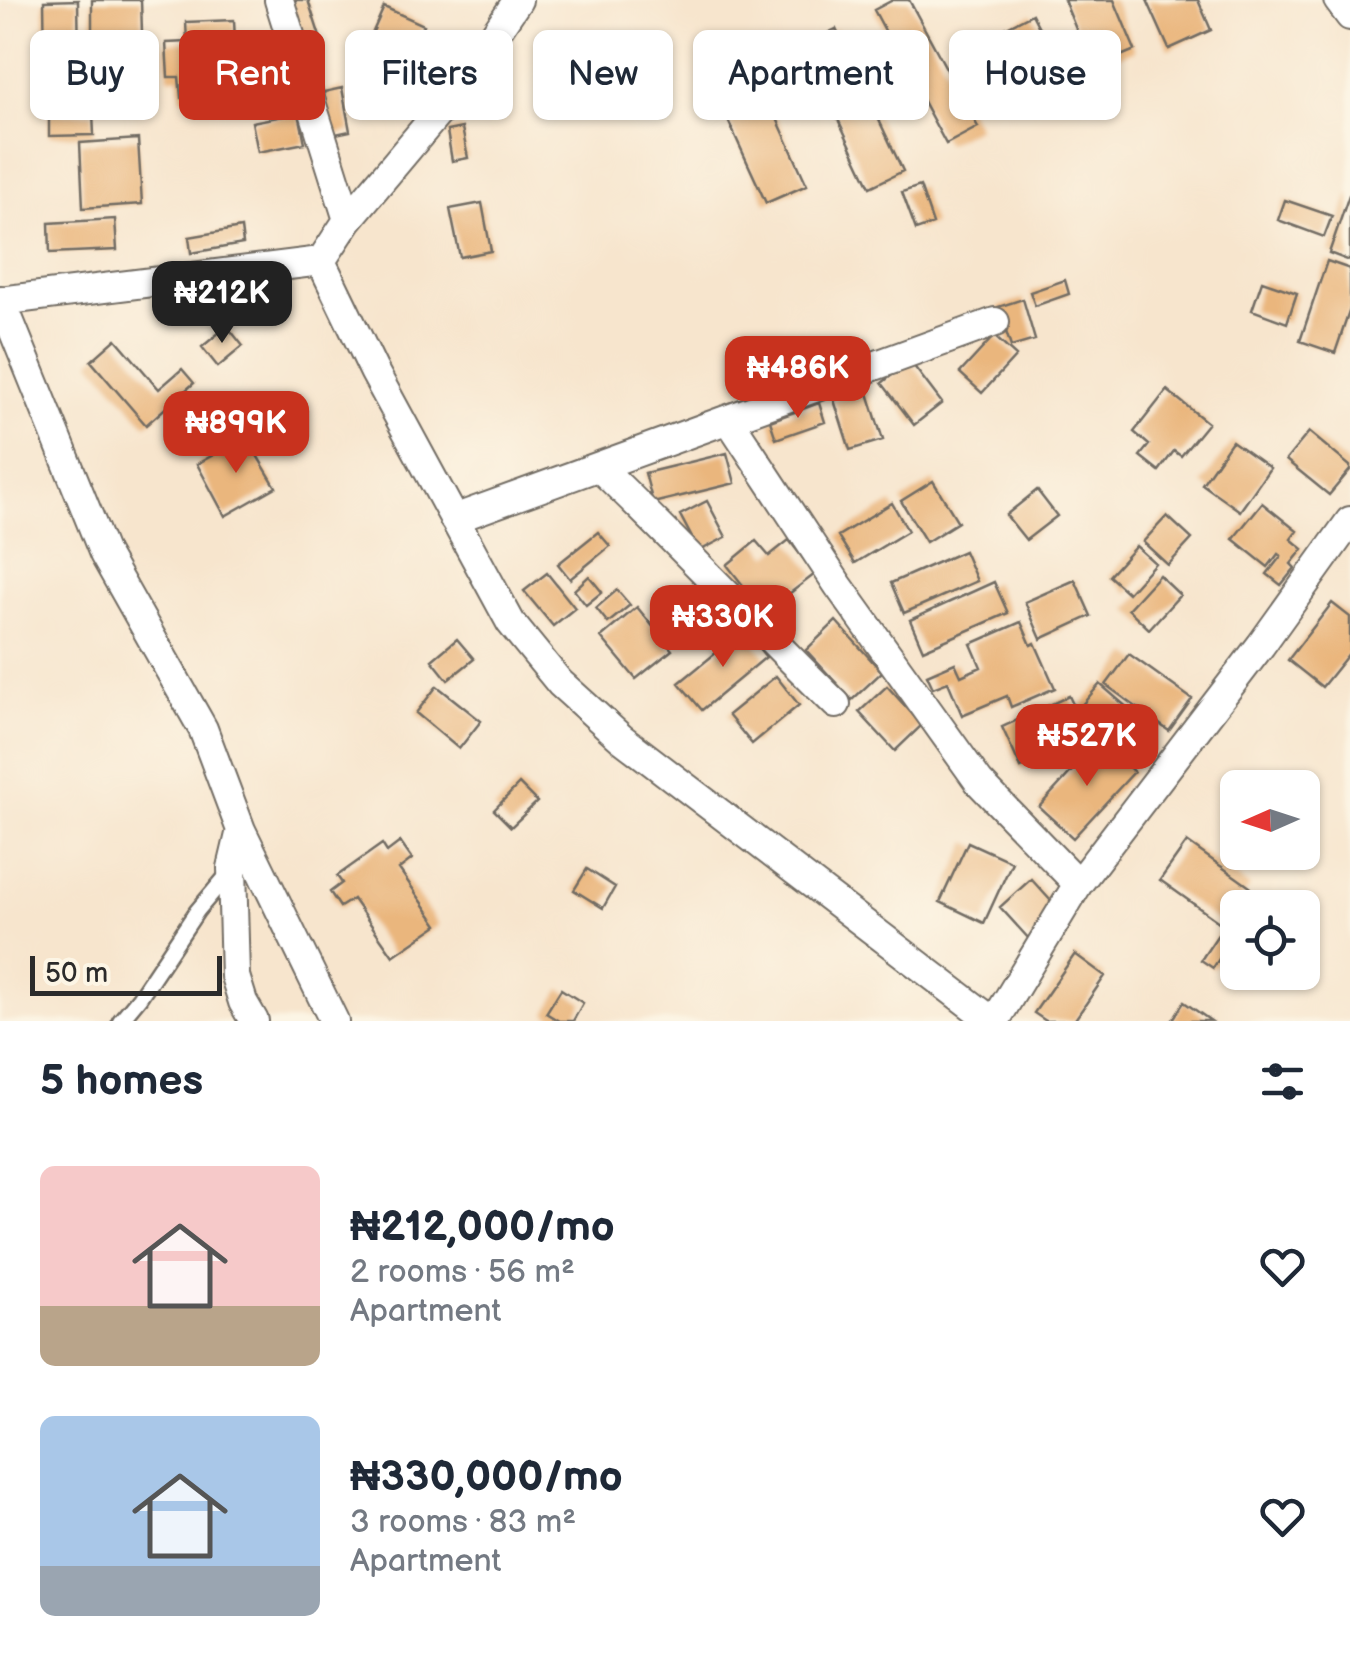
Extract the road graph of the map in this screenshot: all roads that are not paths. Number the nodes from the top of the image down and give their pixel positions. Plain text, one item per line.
1 (280, 0) edge
2 (518, 0) edge
3 (1338, 0) edge
4 (1350, 16) edge
5 (348, 220) junction
6 (320, 261) junction
7 (0, 300) edge
8 (995, 322) dead end
9 (729, 420) junction
10 (599, 467) junction
11 (454, 520) junction
12 (1350, 522) edge
13 (836, 704) dead end
14 (242, 830) junction
15 (232, 868) junction
16 (1078, 884) junction
17 (120, 1021) edge
18 (254, 1021) edge
19 (334, 1021) edge
20 (994, 1021) edge

1 - 5 street
2 - 5 street
3 - 4 street
5 - 6 street
6 - 7 street
6 - 11 street
7 - 14 street
8 - 9 street
9 - 10 street
9 - 16 street
10 - 11 street
10 - 13 street
11 - 20 street
12 - 16 street
14 - 15 street
14 - 19 street
15 - 17 lane
15 - 18 street
16 - 20 street

